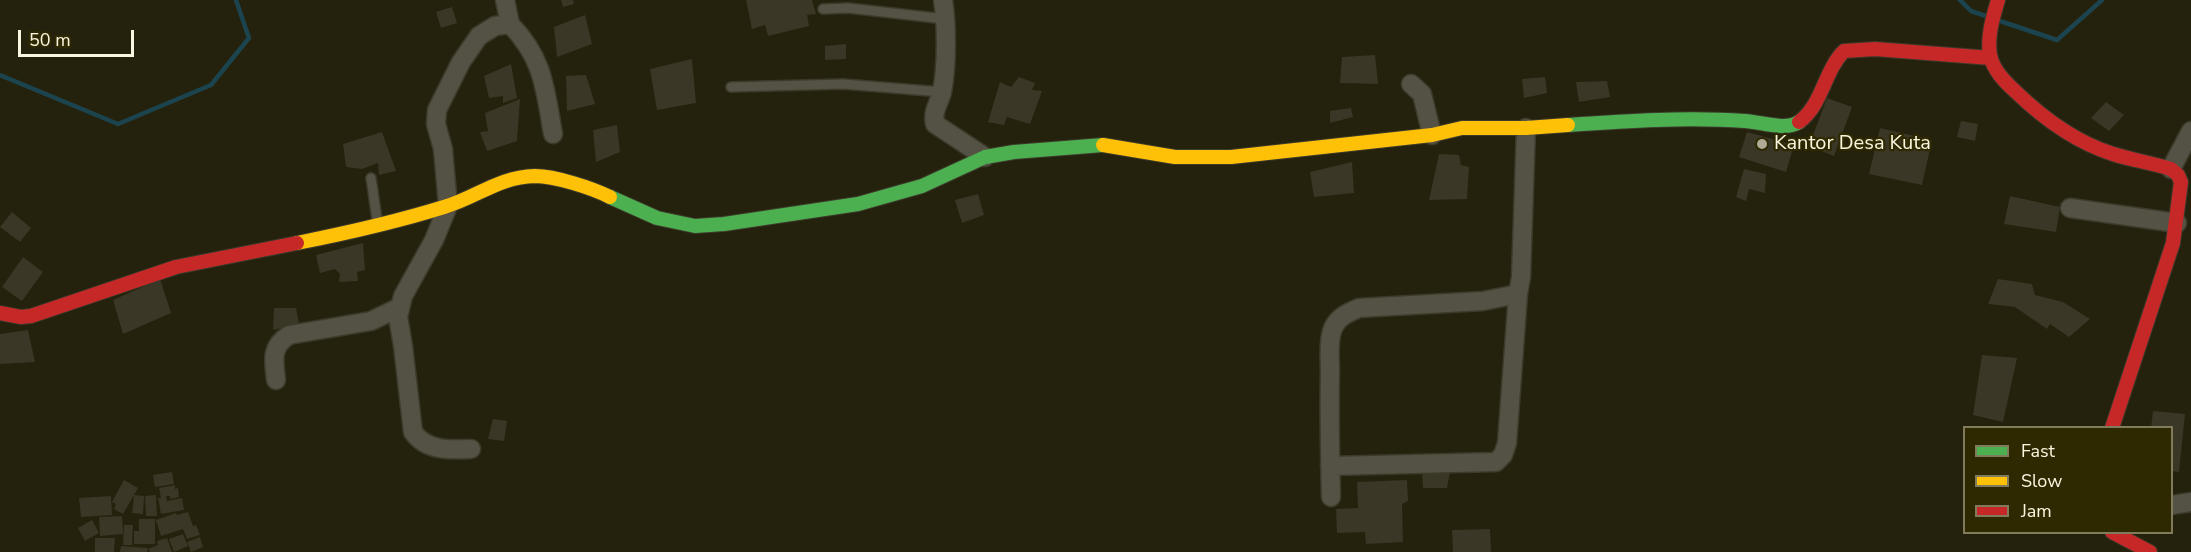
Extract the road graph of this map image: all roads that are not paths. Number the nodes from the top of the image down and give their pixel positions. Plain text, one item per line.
1 (505, 0) edge
2 (943, 0) edge
3 (1998, 0) edge
4 (823, 9) dead end
5 (945, 19) junction
6 (510, 24) junction
7 (1991, 58) junction
8 (1411, 84) dead end
9 (731, 87) dead end
10 (942, 92) junction
11 (1526, 128) junction
12 (2191, 131) edge
13 (553, 134) dead end
14 (1432, 135) junction
15 (986, 157) junction
16 (2180, 173) edge
17 (371, 178) dead end
18 (448, 206) junction
19 (2070, 208) dead end
20 (2177, 223) junction
21 (378, 227) junction
22 (1518, 294) junction
23 (398, 309) junction
24 (0, 313) edge
25 (276, 380) dead end
26 (2113, 426) edge
27 (471, 449) dead end
28 (1330, 466) junction
29 (1331, 497) dead end
30 (2191, 502) edge
31 (2173, 505) edge
32 (2116, 534) edge
33 (2150, 552) edge

1 - 6 street
2 - 5 street
3 - 7 street
4 - 5 lane
5 - 10 street
6 - 13 street
6 - 18 street
7 - 11 street
7 - 16 street
8 - 14 street
9 - 10 lane
10 - 15 street
11 - 14 street
11 - 22 street
12 - 16 street
14 - 15 street
15 - 18 street
16 - 20 street
17 - 21 lane
18 - 21 street
18 - 23 street
19 - 20 street
20 - 26 street
21 - 24 street
22 - 28 street
22 - 28 street
23 - 25 street
23 - 27 street
28 - 29 street
30 - 31 street
32 - 33 street

